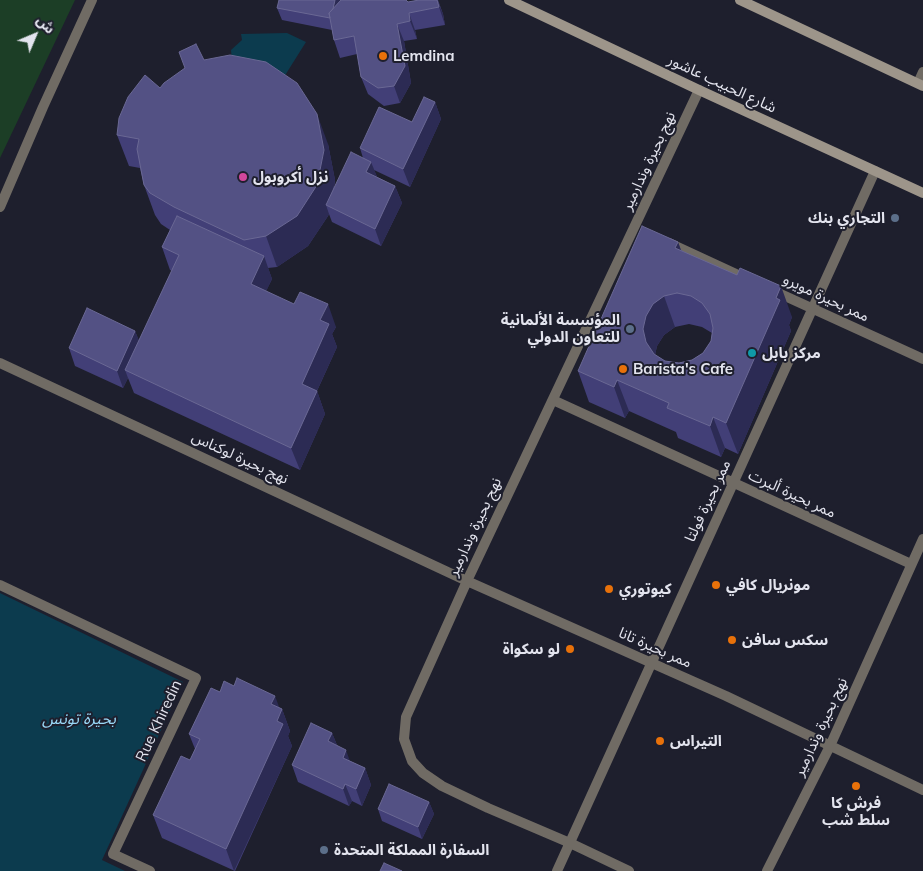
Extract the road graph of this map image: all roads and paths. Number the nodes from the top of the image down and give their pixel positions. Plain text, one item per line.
1 (92, 0) edge
2 (509, 0) edge
3 (740, 0) edge
4 (923, 72) edge
5 (920, 85) edge
6 (699, 90) junction
7 (875, 171) junction
8 (923, 193) edge
9 (0, 207) edge
10 (661, 239) edge
11 (812, 308) junction
12 (923, 359) edge
13 (0, 363) edge
14 (553, 400) junction
15 (733, 483) junction
16 (923, 540) edge
17 (911, 564) junction
18 (467, 581) junction
19 (0, 585) edge
20 (651, 662) junction
21 (830, 746) junction
22 (923, 790) edge
23 (570, 843) junction
24 (150, 871) edge
25 (557, 871) edge
26 (629, 871) edge
27 (767, 871) edge

1 - 9 street
2 - 6 main road, شارع الحبيب عاشور
3 - 5 main road
4 - 5 street
6 - 7 main road, شارع الحبيب عاشور
6 - 14 street, نهج بحيرة وندارمير
7 - 8 main road, شارع الحبيب عاشور
7 - 11 street, ممر بحيرة فولتا
10 - 11 street, ممر بحيرة مويرو
11 - 12 street, ممر بحيرة مويرو
11 - 15 street, ممر بحيرة فولتا
13 - 18 street, نهج بحيرة لوكناس
14 - 15 street, ممر بحيرة ألبرت
14 - 18 street, نهج بحيرة وندارمير
15 - 17 street, ممر بحيرة ألبرت
15 - 20 street, ممر بحيرة فولتا
16 - 17 street, نهج بحيرة وندارمير
17 - 21 street, نهج بحيرة وندارمير
18 - 20 street, ممر بحيرة تانا
18 - 23 street, نهج بحيرة وندارمير
19 - 24 street, Rue Khiredin
20 - 21 street, ممر بحيرة تانا
20 - 23 street, ممر بحيرة فولتا
21 - 22 street, ممر بحيرة تانا
21 - 27 street, نهج بحيرة وندارمير
23 - 25 street, ممر بحيرة فولتا
23 - 26 street, نهج بحيرة وندارمير

